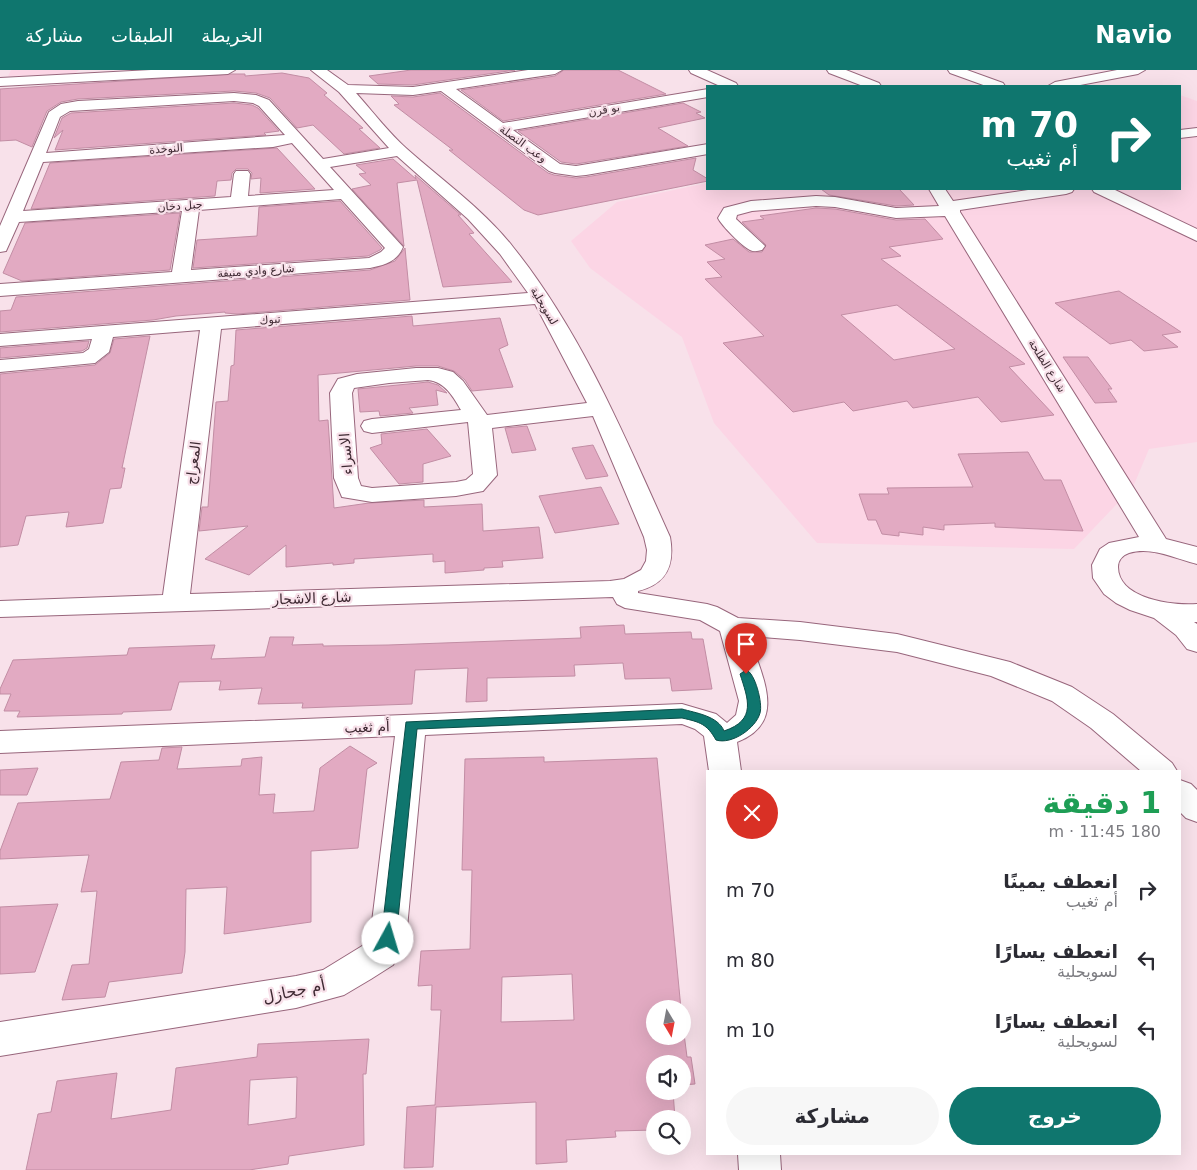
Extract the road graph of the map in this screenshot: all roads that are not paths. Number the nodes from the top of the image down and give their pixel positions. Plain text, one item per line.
1 (228, 70) edge
2 (318, 70) edge
3 (556, 70) edge
4 (696, 70) edge
5 (834, 70) edge
6 (955, 70) edge
7 (1075, 70) edge
8 (1138, 70) edge
9 (1098, 78) junction
10 (0, 82) edge
11 (730, 85) edge
12 (872, 85) edge
13 (995, 85) edge
14 (1060, 85) edge
15 (445, 87) junction
16 (344, 89) junction
17 (706, 93) edge
18 (500, 128) junction
19 (1197, 132) edge
20 (1181, 134) edge
21 (295, 138) junction
22 (400, 151) junction
23 (705, 152) edge
24 (37, 158) junction
25 (320, 164) junction
26 (242, 174) dead end
27 (938, 190) edge
28 (1060, 190) edge
29 (1102, 190) edge
30 (346, 193) junction
31 (239, 202) junction
32 (191, 205) junction
33 (951, 209) junction
34 (13, 217) junction
35 (1197, 236) edge
36 (756, 246) dead end
37 (0, 247) edge
38 (181, 276) junction
39 (0, 290) edge
40 (541, 298) junction
41 (211, 325) junction
42 (104, 332) junction
43 (0, 340) edge
44 (0, 366) edge
45 (601, 408) junction
46 (477, 419) junction
47 (372, 426) dead end
48 (1157, 545) junction
49 (1196, 555) edge
50 (623, 588) junction
51 (176, 602) junction
52 (0, 609) edge
53 (1164, 612) junction
54 (1197, 613) edge
55 (732, 626) junction
56 (1197, 643) edge
57 (411, 725) junction
58 (720, 737) junction
59 (0, 742) edge
60 (725, 770) edge
61 (1160, 770) edge
62 (1181, 793) edge
63 (1197, 810) edge
64 (0, 1039) edge
65 (759, 1155) edge
66 (760, 1170) edge

1 - 10 street
2 - 16 street, لسويحلية
3 - 15 street
4 - 11 street
5 - 12 street
6 - 13 street
7 - 9 street
8 - 9 street
9 - 14 street
15 - 16 street
15 - 18 street, وعب النصلة
16 - 22 street, لسويحلية
17 - 18 street, بو قرن
18 - 23 street, وعب النصلة
19 - 20 street
21 - 24 street, النوخذة
21 - 24 street, شارع وادي منيفة
21 - 25 street, شارع وادي منيفة
22 - 25 street
22 - 40 street, لسويحلية
24 - 34 street, شارع وادي منيفة
25 - 30 street, شارع وادي منيفة
26 - 31 street
27 - 33 street, شارع الطلحة
28 - 33 street
29 - 35 street
30 - 31 street, جبل دخان
30 - 38 street, شارع وادي منيفة
31 - 32 street, جبل دخان
32 - 34 street, جبل دخان
32 - 38 street
33 - 36 street
33 - 48 street, شارع الطلحة
34 - 37 street, شارع وادي منيفة
38 - 39 street, شارع وادي منيفة
40 - 41 street, تبوك
40 - 45 street, لسويحلية
41 - 42 street, تبوك
41 - 51 street, المعراج
42 - 43 street, تبوك
42 - 44 street
45 - 46 street
45 - 50 street, لسويحلية
46 - 46 street, الاسراء
46 - 47 street
48 - 49 street
48 - 53 street
50 - 51 street, شارع الاشجار
50 - 55 street
51 - 52 street, شارع الاشجار
53 - 54 street
53 - 56 street
55 - 58 street
55 - 61 street
57 - 58 street, أم ثغيب
57 - 59 street, أم ثغيب
57 - 64 street, أم جحازل
58 - 60 street
62 - 63 street
65 - 66 street

